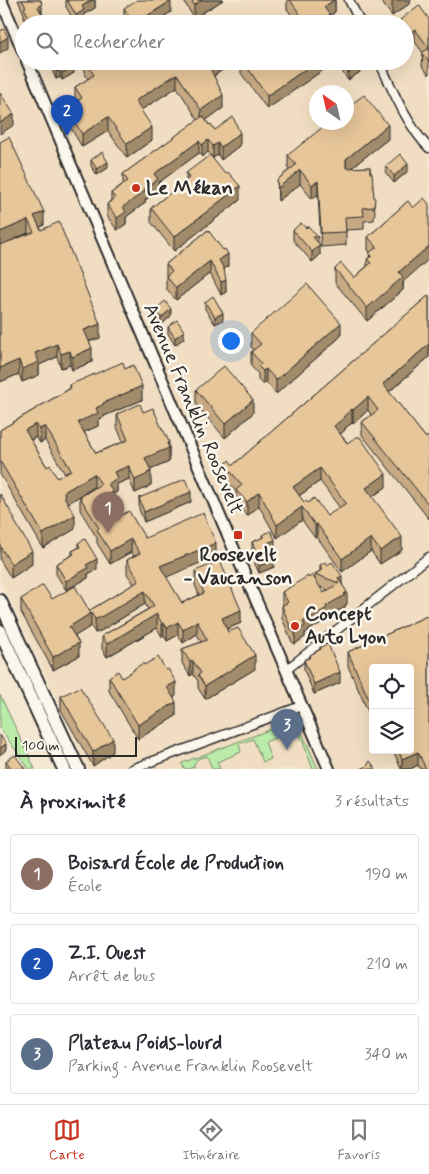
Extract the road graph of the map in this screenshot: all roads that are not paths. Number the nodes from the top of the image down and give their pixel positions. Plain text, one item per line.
1 (1, 0) edge
2 (349, 0) edge
3 (356, 15) edge
4 (15, 32) edge
5 (31, 70) edge
6 (383, 70) edge
7 (429, 148) edge
8 (429, 557) edge
9 (0, 601) edge
10 (0, 631) edge
11 (286, 670) junction
12 (301, 706) junction
13 (64, 769) edge
14 (78, 769) edge
15 (132, 769) edge
16 (329, 769) edge

1 - 4 street
2 - 3 street
5 - 11 street, Avenue Franklin Roosevelt
6 - 7 street
8 - 11 street
9 - 14 main road
10 - 13 main road
11 - 12 street, Avenue Franklin Roosevelt
12 - 15 street
12 - 16 street, Avenue Franklin Roosevelt

